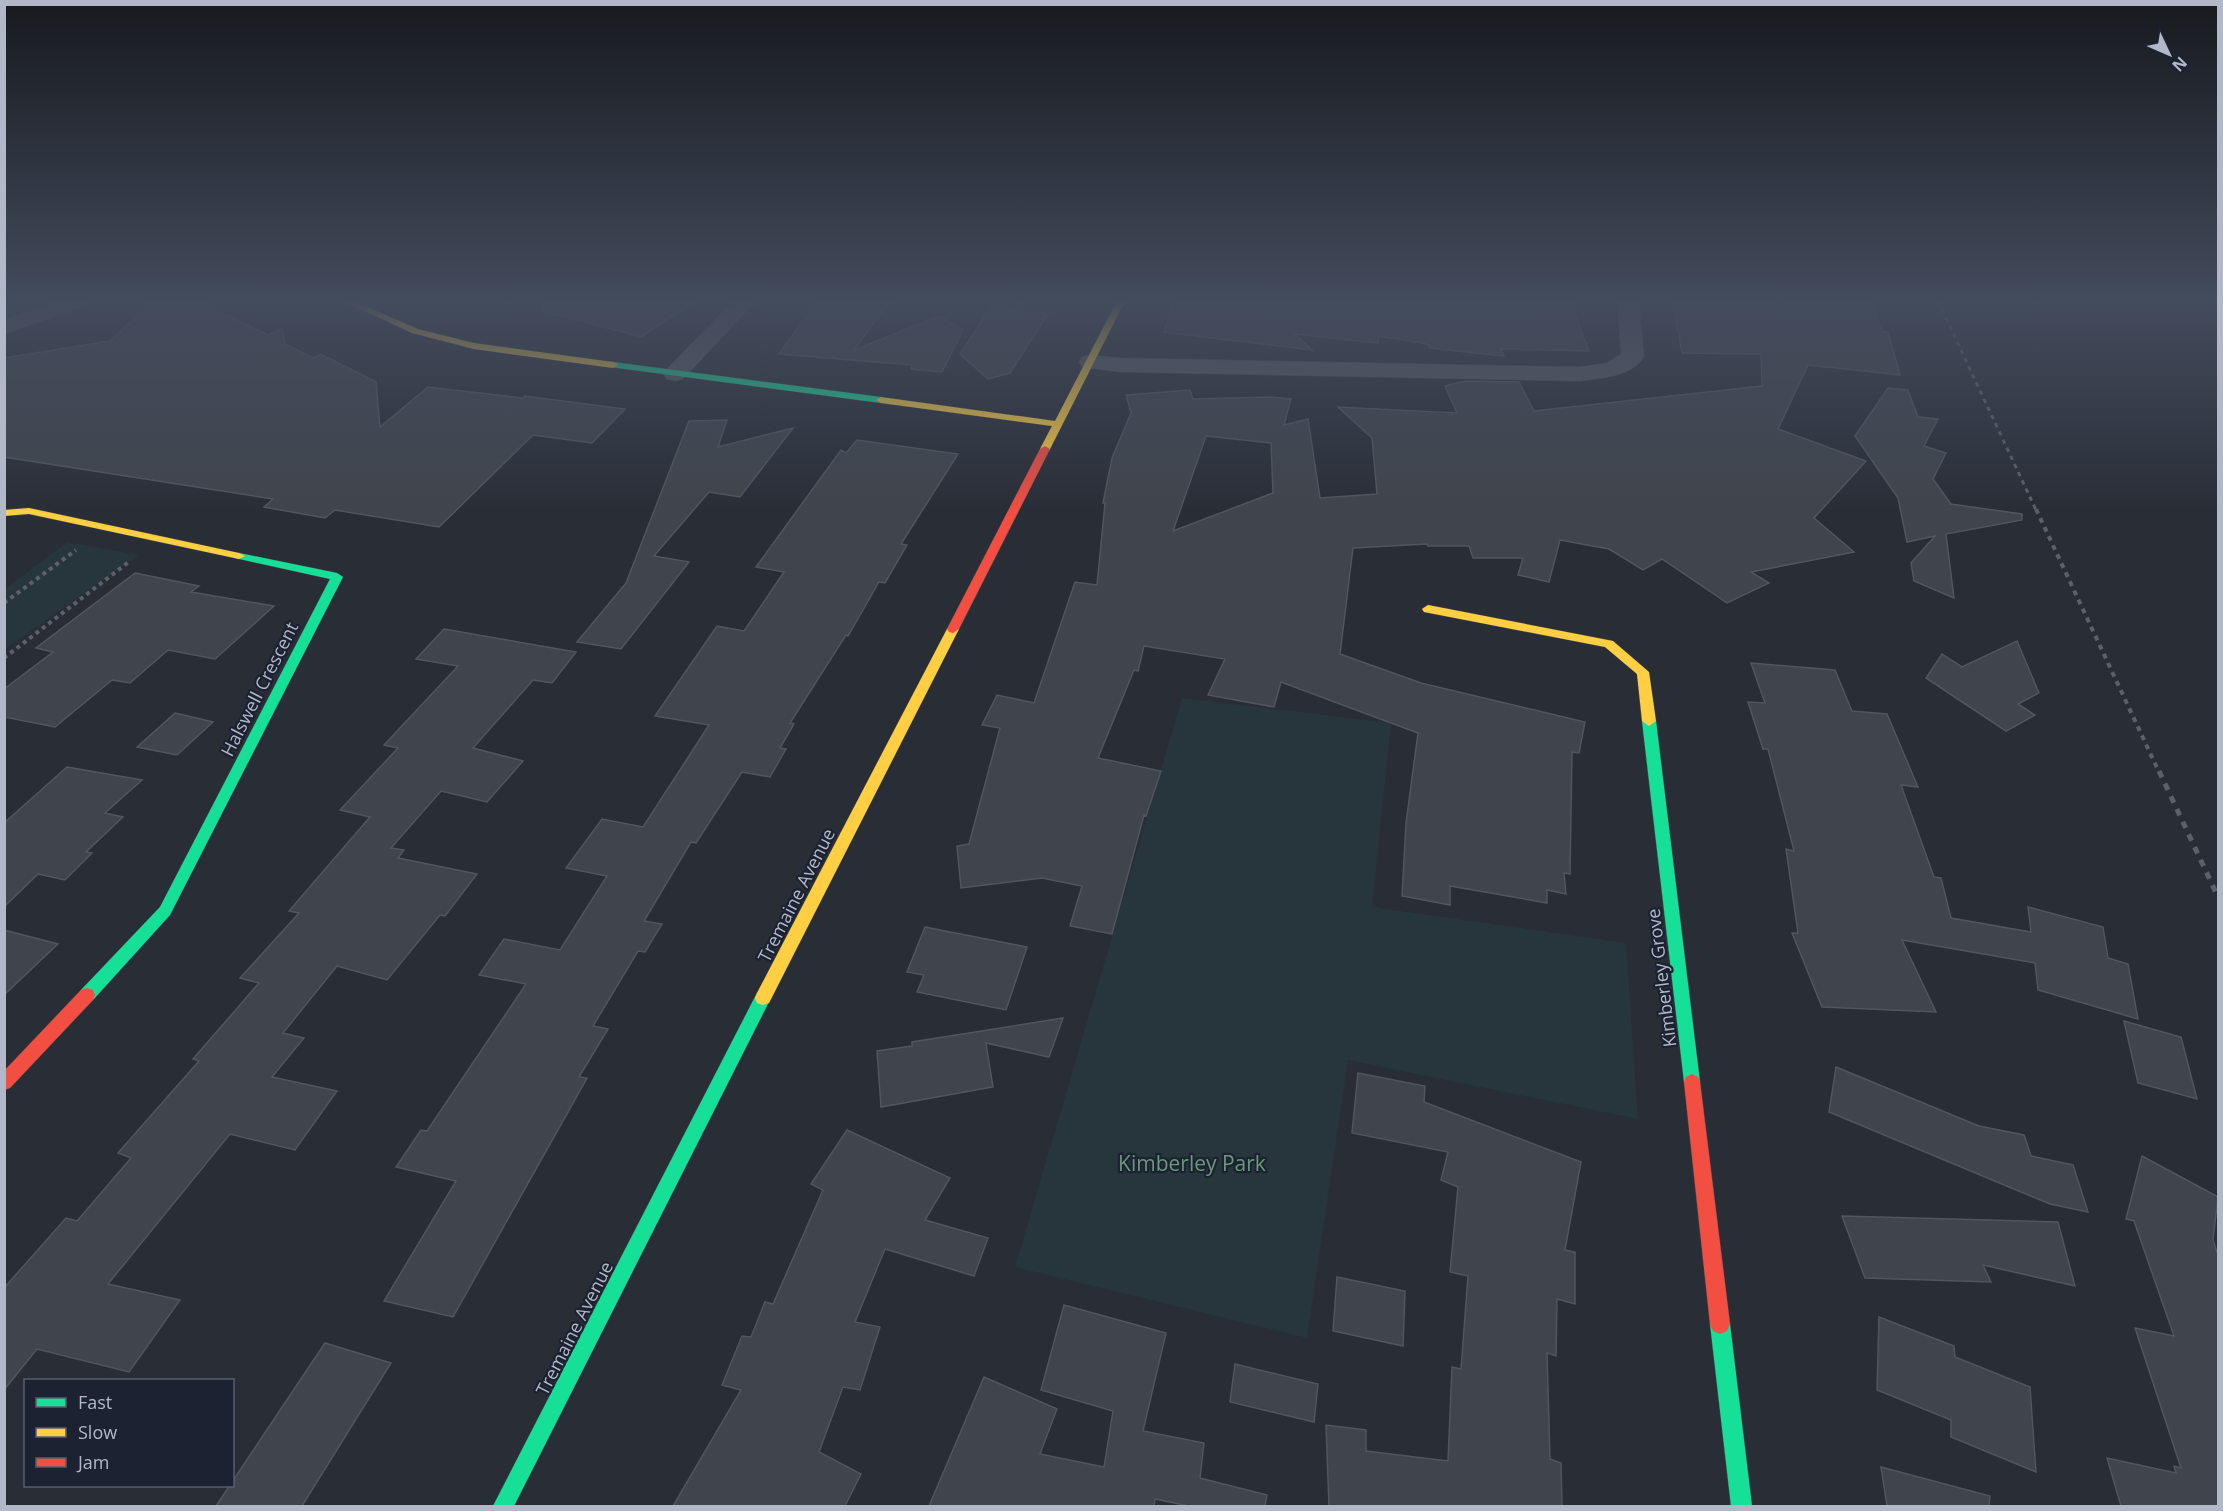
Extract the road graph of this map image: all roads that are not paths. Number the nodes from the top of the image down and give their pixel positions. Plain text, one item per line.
1 (657, 372) edge
2 (677, 372) edge
3 (1085, 372) edge
4 (1453, 372) edge
5 (1596, 372) edge
6 (675, 374) junction
7 (1058, 424) junction
8 (4, 513) edge
9 (1428, 609) dead end
10 (4, 1083) edge
11 (503, 1506) edge
12 (1742, 1506) edge

1 - 6 street
2 - 6 street
3 - 7 street, Tremaine Avenue
4 - 5 street
6 - 7 street
7 - 11 street, Tremaine Avenue
8 - 10 street, Halswell Crescent
9 - 12 street, Kimberley Grove

